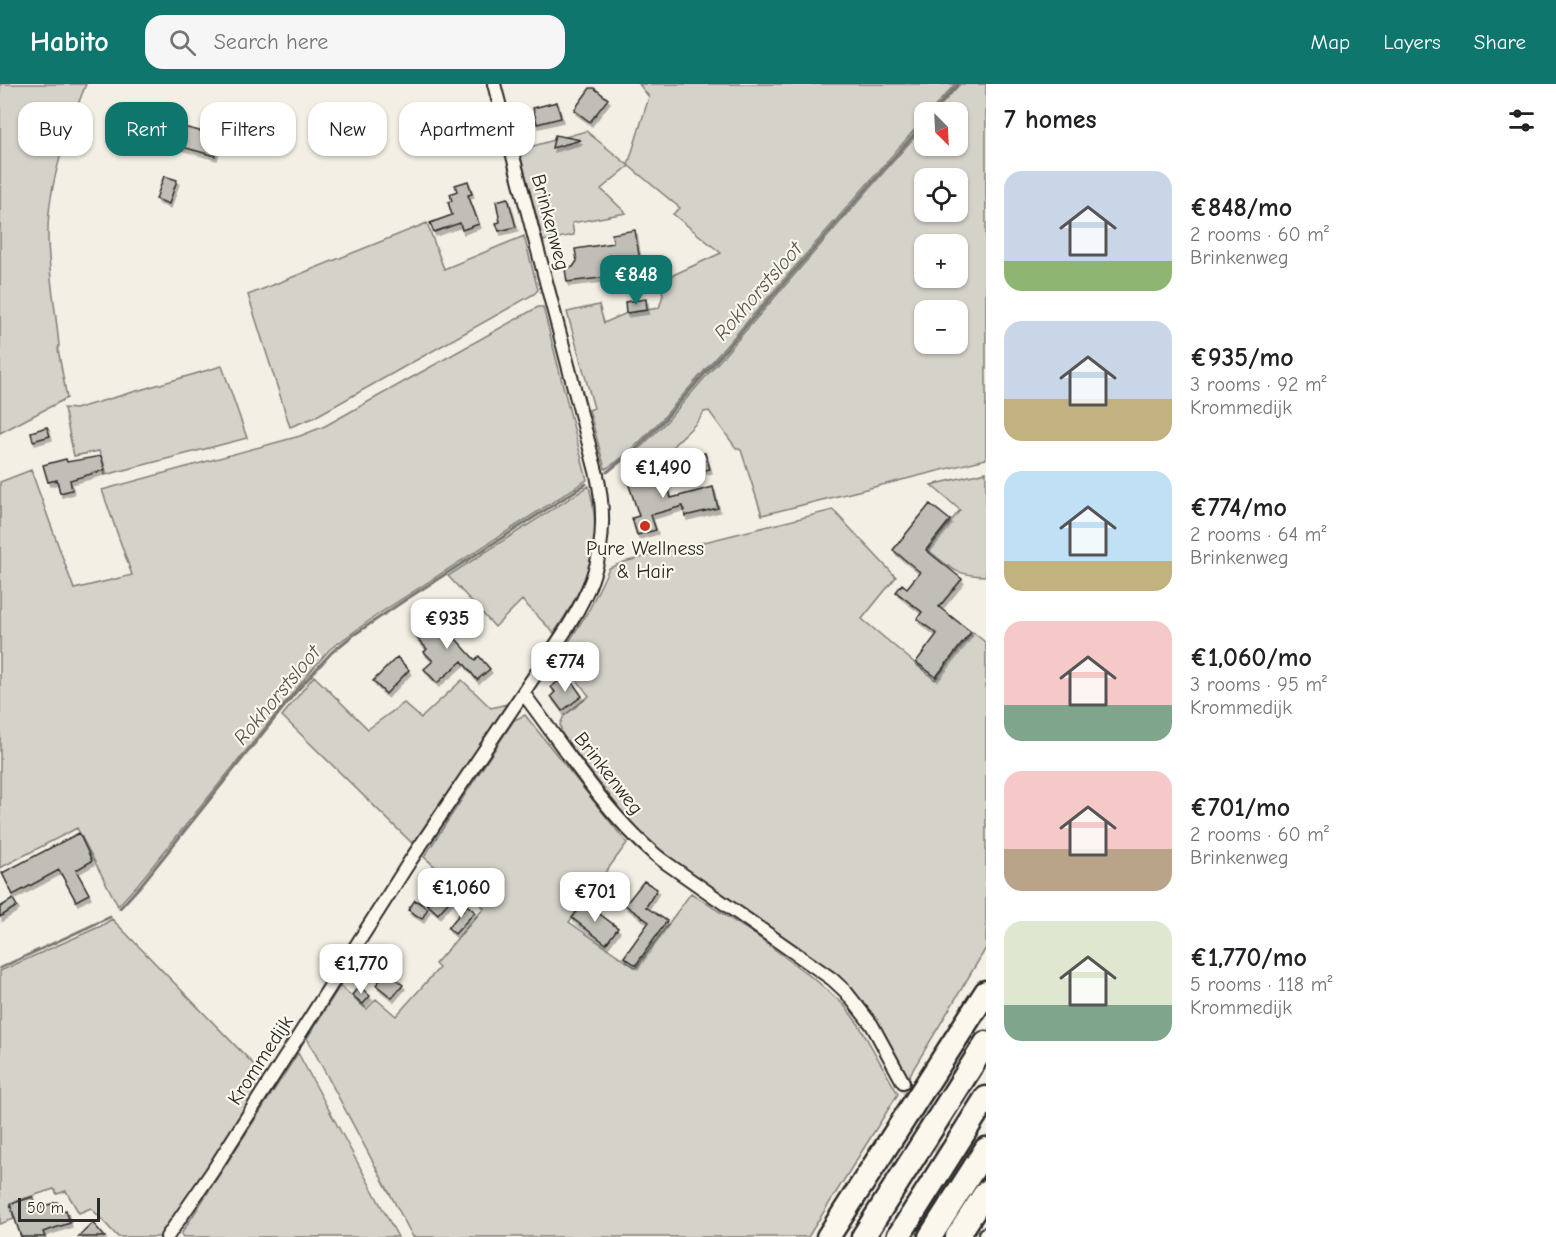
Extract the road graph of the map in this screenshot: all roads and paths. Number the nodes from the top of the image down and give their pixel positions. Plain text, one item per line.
1 (494, 84) edge
2 (523, 693) junction
3 (986, 974) edge
4 (986, 992) edge
5 (986, 1043) edge
6 (945, 1054) junction
7 (903, 1082) tunnel mouth
8 (986, 1098) edge
9 (986, 1149) edge
10 (986, 1192) edge
11 (167, 1237) edge
12 (828, 1237) edge
13 (863, 1237) edge
14 (898, 1237) edge
15 (930, 1237) edge
16 (957, 1237) edge

1 - 2 street, Brinkenweg
2 - 7 street, Brinkenweg
2 - 11 street, Krommedijk
3 - 6 highway
4 - 6 highway
5 - 13 highway
6 - 12 highway
8 - 14 highway
9 - 15 highway
10 - 16 highway

